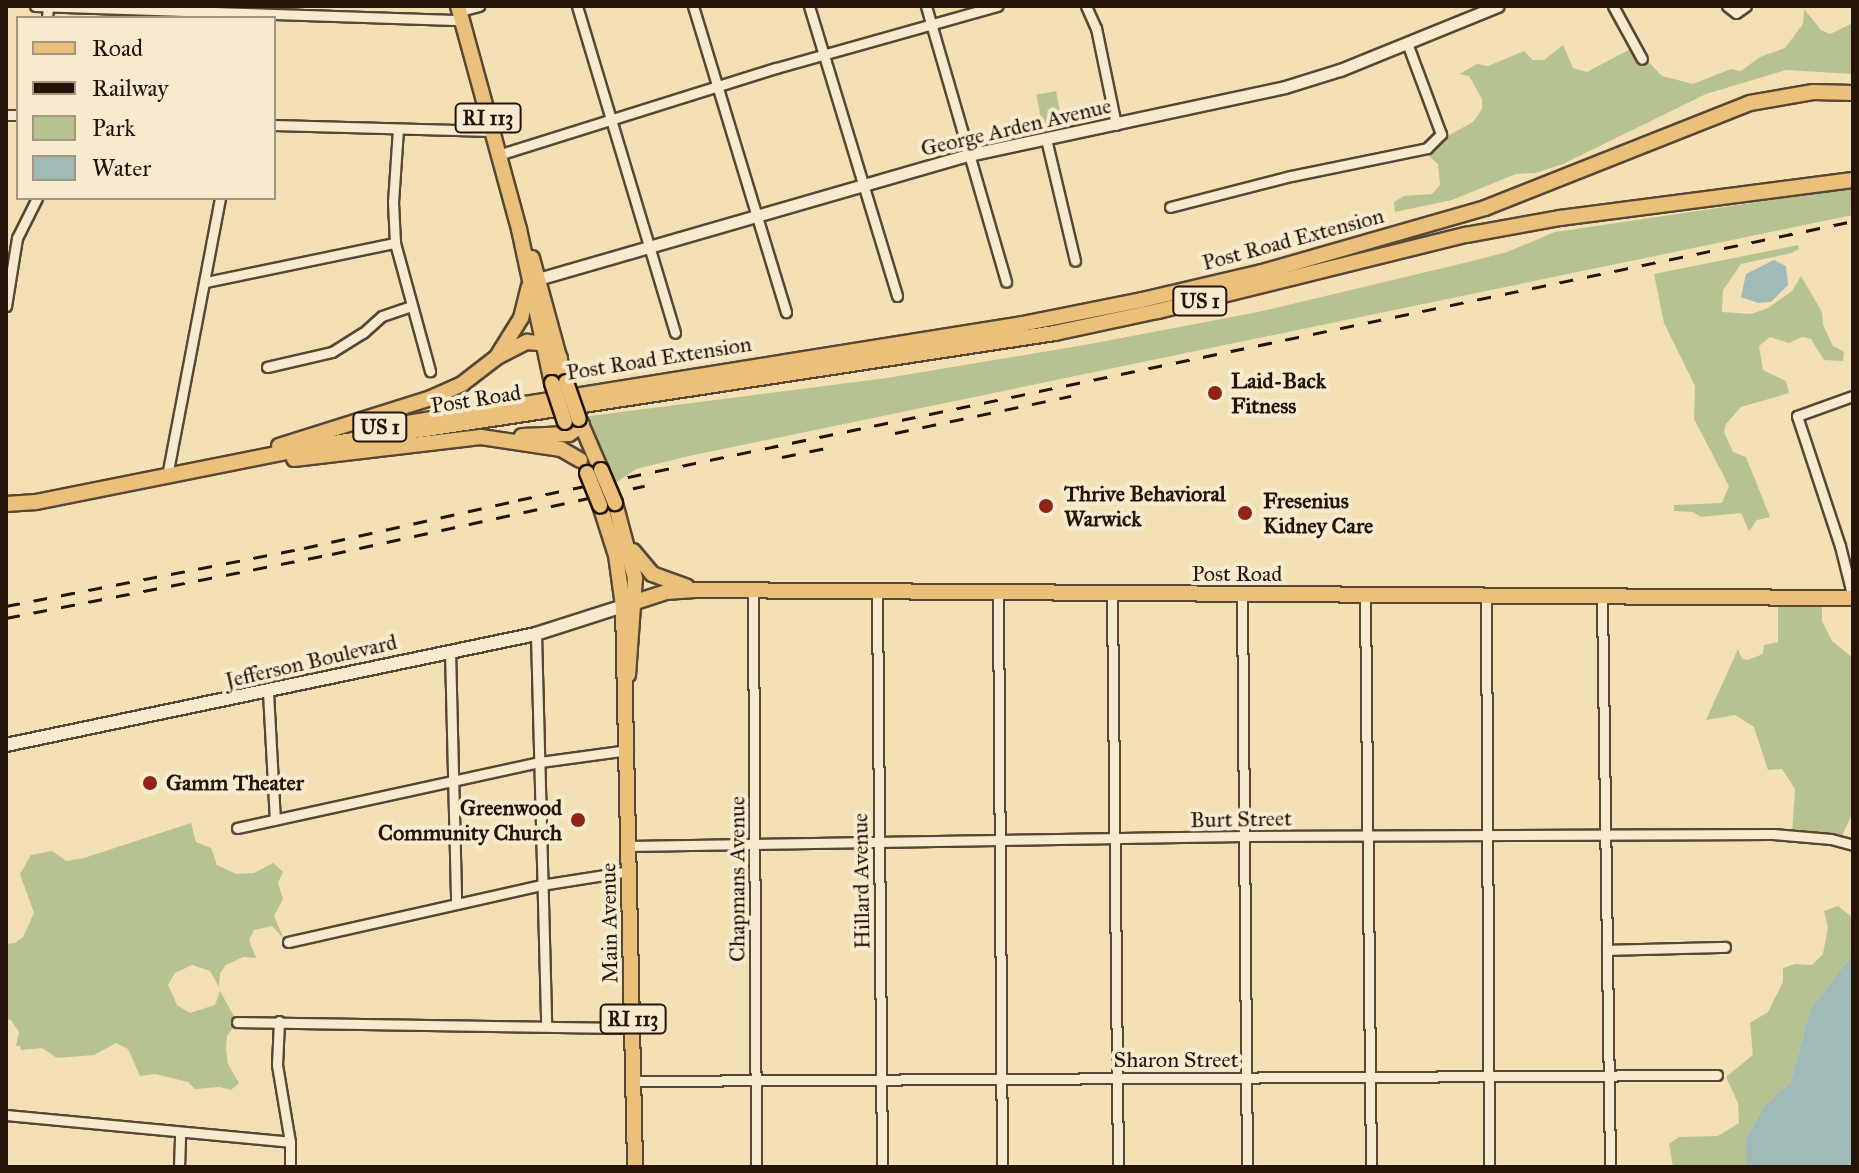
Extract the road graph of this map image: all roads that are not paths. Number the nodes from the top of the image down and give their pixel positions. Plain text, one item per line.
1 (35, 6) edge
2 (48, 6) edge
3 (479, 6) edge
4 (577, 6) edge
5 (693, 6) edge
6 (809, 6) edge
7 (926, 6) edge
8 (997, 6) edge
9 (1086, 6) edge
10 (1498, 6) edge
11 (1613, 6) edge
12 (1727, 6) edge
13 (1746, 6) edge
14 (460, 12) edge
15 (932, 25) junction
16 (1407, 43) junction
17 (823, 56) junction
18 (1642, 59) dead end
19 (717, 88) junction
20 (1853, 93) edge
21 (610, 121) junction
22 (276, 125) edge
23 (1116, 125) junction
24 (398, 129) junction
25 (492, 131) junction
26 (1046, 139) junction
27 (498, 155) junction
28 (968, 155) junction
29 (1853, 180) edge
30 (864, 186) junction
31 (36, 200) edge
32 (220, 200) edge
33 (1170, 207) dead end
34 (757, 217) junction
35 (6, 232) edge
36 (18, 234) junction
37 (395, 243) junction
38 (648, 247) junction
39 (1075, 261) dead end
40 (206, 282) junction
41 (1006, 282) dead end
42 (534, 283) junction
43 (897, 296) dead end
44 (6, 306) edge
45 (411, 306) junction
46 (786, 312) dead end
47 (675, 333) dead end
48 (542, 342) junction
49 (497, 357) junction
50 (560, 358) junction
51 (267, 367) dead end
52 (430, 371) dead end
53 (559, 382) junction
54 (1853, 396) edge
55 (540, 405) junction
56 (574, 425) junction
57 (481, 437) junction
58 (226, 465) junction
59 (590, 468) junction
60 (167, 476) junction
61 (6, 504) edge
62 (629, 547) junction
63 (695, 590) junction
64 (753, 591) junction
65 (877, 594) junction
66 (998, 595) junction
67 (1112, 596) junction
68 (1242, 596) junction
69 (1486, 596) junction
70 (1365, 597) junction
71 (1853, 598) edge
72 (1602, 599) junction
73 (629, 604) junction
74 (536, 634) junction
75 (450, 650) junction
76 (268, 692) junction
77 (6, 745) edge
78 (628, 750) junction
79 (540, 762) junction
80 (454, 780) junction
81 (275, 820) junction
82 (237, 828) dead end
83 (1244, 836) junction
84 (1487, 836) junction
85 (1605, 836) junction
86 (1367, 837) junction
87 (1115, 839) junction
88 (999, 842) junction
89 (754, 843) junction
90 (879, 843) junction
91 (1853, 845) edge
92 (629, 846) junction
93 (629, 871) junction
94 (541, 885) junction
95 (456, 904) junction
96 (288, 942) dead end
97 (1725, 947) dead end
98 (1607, 950) junction
99 (279, 1021) junction
100 (237, 1022) dead end
101 (546, 1026) junction
102 (633, 1028) junction
103 (1717, 1075) dead end
104 (1609, 1076) junction
105 (1370, 1077) junction
106 (1489, 1077) junction
107 (1246, 1078) junction
108 (1001, 1079) junction
109 (1117, 1079) junction
110 (756, 1080) junction
111 (881, 1080) junction
112 (634, 1081) junction
113 (6, 1115) edge
114 (180, 1133) junction
115 (290, 1142) junction
116 (179, 1167) edge
117 (290, 1167) edge
118 (635, 1167) edge
119 (756, 1167) edge
120 (882, 1167) edge
121 (1002, 1167) edge
122 (1118, 1167) edge
123 (1247, 1167) edge
124 (1371, 1167) edge
125 (1489, 1167) edge
126 (1610, 1167) edge

1 - 2 street
2 - 14 street
3 - 14 street
4 - 21 street
5 - 19 street
6 - 17 street
7 - 15 street
8 - 15 street
9 - 23 street
10 - 16 street, George Arden Avenue
11 - 18 street
12 - 13 street
14 - 25 main road, Main Avenue / RI 113
15 - 17 street
15 - 28 street
16 - 23 street, George Arden Avenue
16 - 33 street
17 - 19 street
17 - 30 street
19 - 21 street
19 - 34 street
20 - 55 main road, Post Road Extension / US 1
21 - 27 street
21 - 38 street
22 - 24 street
23 - 26 street, George Arden Avenue
24 - 25 street
24 - 37 street
25 - 27 main road, Main Avenue / RI 113
26 - 28 street, George Arden Avenue
26 - 39 street
27 - 42 main road, Main Avenue / RI 113
28 - 30 street, George Arden Avenue
28 - 41 street
29 - 55 main road, Post Road Extension / US 1
30 - 34 street, George Arden Avenue
30 - 43 street
31 - 36 street
32 - 40 street
34 - 38 street, George Arden Avenue
34 - 46 street
35 - 36 street
36 - 44 street
37 - 40 street
37 - 45 street
38 - 42 street, George Arden Avenue
38 - 47 street
40 - 60 street
42 - 48 main road, Main Avenue / RI 113
42 - 49 main road
42 - 50 main road, Main Avenue / RI 113
45 - 51 street
45 - 52 street
48 - 49 main road
48 - 50 main road
48 - 53 main road, Main Avenue / RI 113
49 - 58 main road
50 - 53 main road, Main Avenue / RI 113
53 - 56 main road, Main Avenue / RI 113, bridge
54 - 71 street
55 - 58 main road, Post Road / US 1
56 - 57 main road
56 - 59 main road, Main Avenue / RI 113
56 - 59 main road, Main Avenue / RI 113
57 - 58 main road
57 - 59 main road
58 - 60 main road, Post Road / US 1
59 - 62 main road, Main Avenue / RI 113, bridge
59 - 73 main road, Main Avenue / RI 113, bridge
60 - 61 main road, Post Road / US 1
62 - 63 main road
62 - 73 main road, Main Avenue / RI 113
63 - 64 main road, Post Road
63 - 73 main road, Post Road
64 - 65 main road, Post Road
64 - 89 street, Chapmans Avenue
65 - 66 main road, Post Road
65 - 90 street, Hillard Avenue
66 - 67 main road, Post Road
66 - 88 street
67 - 68 main road, Post Road
67 - 87 street
68 - 70 main road, Post Road
68 - 83 street
69 - 70 main road, Post Road
69 - 72 main road, Post Road
69 - 84 street
70 - 86 street
71 - 72 main road, Post Road
72 - 85 street
73 - 74 main road, Jefferson Boulevard
73 - 78 main road, Main Avenue / RI 113
74 - 75 main road, Jefferson Boulevard
74 - 79 street
75 - 76 main road, Jefferson Boulevard
75 - 80 street
76 - 77 main road, Jefferson Boulevard
76 - 81 street
78 - 79 street
78 - 92 main road, Main Avenue / RI 113
79 - 80 street
79 - 94 street
80 - 81 street
80 - 95 street
81 - 82 street
83 - 86 street, Burt Street
83 - 87 street, Burt Street
83 - 107 street
84 - 85 street, Burt Street
84 - 86 street, Burt Street
84 - 106 street
85 - 91 street, Burt Street
85 - 98 street
86 - 105 street
87 - 88 street, Burt Street
87 - 109 street
88 - 90 street, Burt Street
88 - 108 street
89 - 90 street, Burt Street
89 - 92 street, Burt Street
89 - 110 street, Chapmans Avenue
90 - 111 street, Hillard Avenue
92 - 93 main road, Main Avenue / RI 113
93 - 94 street
93 - 102 main road, Main Avenue / RI 113
94 - 95 street
94 - 101 street
95 - 96 street
97 - 98 street
98 - 104 street
99 - 100 street
99 - 101 street
99 - 115 street
101 - 102 street
102 - 112 main road, Main Avenue / RI 113
103 - 104 street, Sharon Street
104 - 106 street, Sharon Street
104 - 126 street
105 - 106 street, Sharon Street
105 - 107 street, Sharon Street
105 - 124 street
106 - 125 street
107 - 109 street, Sharon Street
107 - 123 street
108 - 109 street, Sharon Street
108 - 111 street, Sharon Street
108 - 121 street
109 - 122 street
110 - 111 street, Sharon Street
110 - 112 street, Sharon Street
110 - 119 street, Chapmans Avenue
111 - 120 street, Hillard Avenue
112 - 118 main road, Main Avenue / RI 113
113 - 114 street
114 - 115 street
114 - 116 street
115 - 117 street

